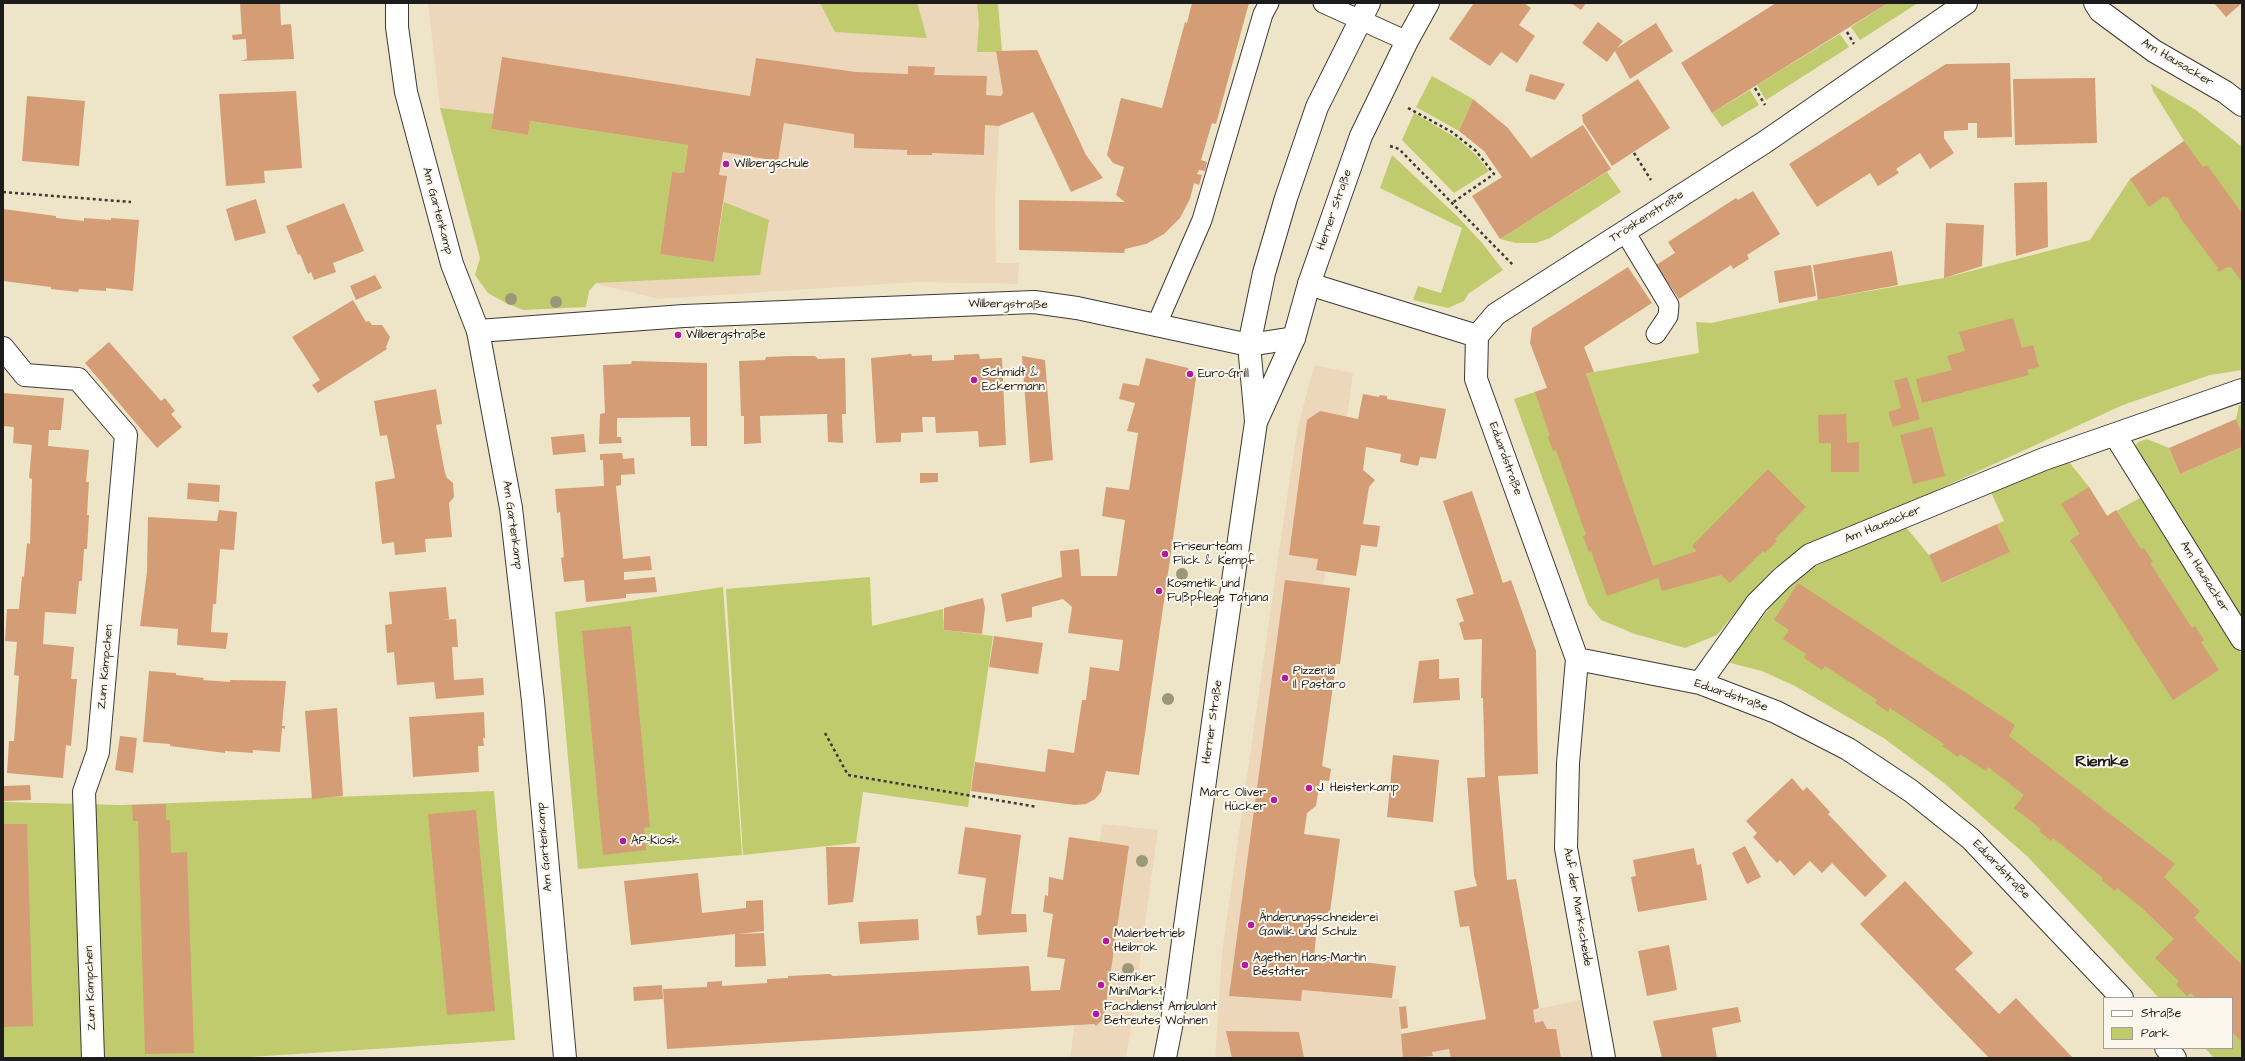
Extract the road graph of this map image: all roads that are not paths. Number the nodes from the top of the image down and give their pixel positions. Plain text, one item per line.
1 (397, 3) edge
2 (1269, 3) edge
3 (1323, 3) edge
4 (1428, 3) edge
5 (1966, 3) edge
6 (2095, 3) edge
7 (1364, 11) edge
8 (1407, 41) junction
9 (2242, 105) edge
10 (1625, 232) junction
11 (1309, 284) junction
12 (1156, 326) junction
13 (478, 331) junction
14 (1656, 334) dead end
15 (1477, 336) junction
16 (1294, 338) junction
17 (1249, 345) junction
18 (3, 348) edge
19 (2242, 390) edge
20 (1256, 422) junction
21 (2114, 435) junction
22 (2242, 639) edge
23 (1577, 659) junction
24 (1700, 683) junction
25 (2121, 997) edge
26 (1172, 1022) junction
27 (2167, 1049) edge
28 (93, 1058) edge
29 (565, 1058) edge
30 (1165, 1058) edge
31 (1173, 1058) edge
32 (1604, 1058) edge
33 (2175, 1058) edge

1 - 13 street, Am Gartenkamp
2 - 12 lane
3 - 7 lane
4 - 8 street, Herner Straße
5 - 10 street, Tröskenstraße
6 - 9 street, Am Hausacker
7 - 8 lane
7 - 17 street, Herner Straße
8 - 11 street, Herner Straße
10 - 14 lane
10 - 15 street, Tröskenstraße
11 - 15 street
11 - 16 street, Herner Straße
12 - 13 street, Wilbergstraße
12 - 17 street, Wilbergstraße
13 - 29 street, Am Gartenkamp
15 - 23 street, Eduardstraße
16 - 17 street, Wilbergstraße
16 - 20 street, Herner Straße
17 - 20 street, Herner Straße
18 - 28 street, Zum Kämpchen
19 - 21 street, Am Hausacker
20 - 26 street, Herner Straße
21 - 22 street, Am Hausacker
21 - 24 street, Am Hausacker
23 - 24 street, Eduardstraße
23 - 32 street, Auf der Markscheide
24 - 25 street, Eduardstraße
26 - 30 street, Herner Straße
26 - 31 street, Herner Straße
27 - 33 street

